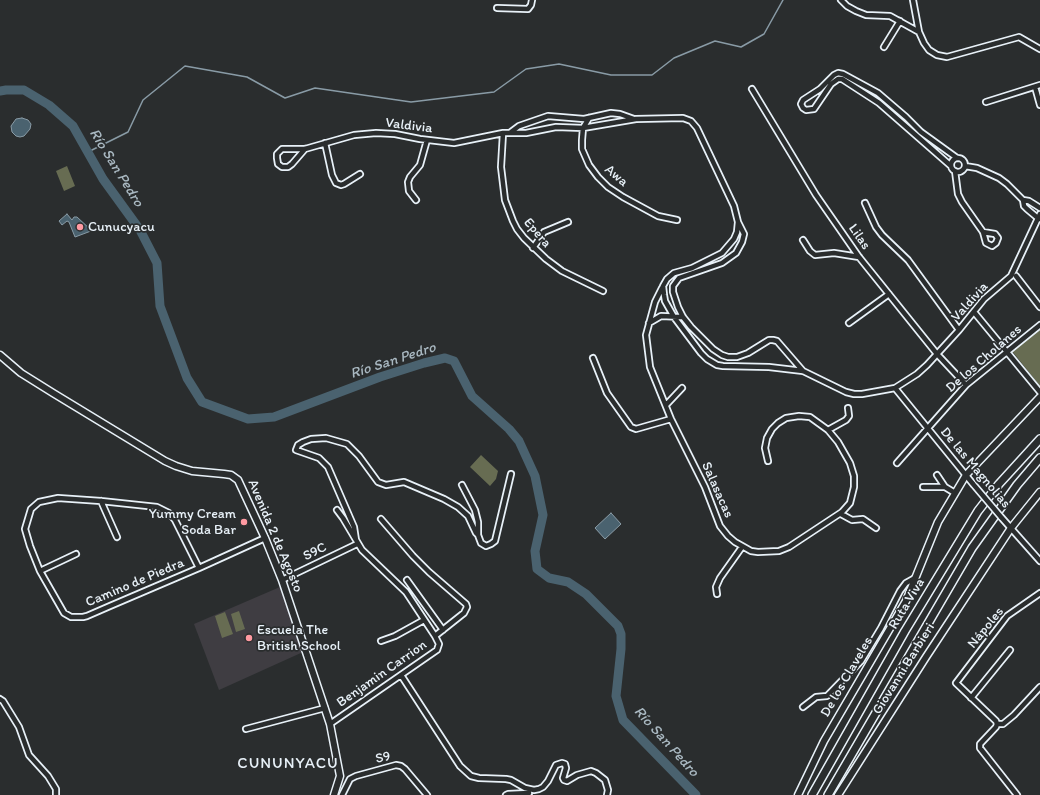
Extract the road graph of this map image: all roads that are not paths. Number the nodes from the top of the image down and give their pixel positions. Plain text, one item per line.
1 (532, 0) edge
2 (841, 0) edge
3 (913, 0) edge
4 (497, 8) dead end
5 (900, 21) junction
6 (919, 32) junction
7 (884, 47) dead end
8 (1040, 49) edge
9 (1038, 86) edge
10 (752, 89) dead end
11 (986, 102) dead end
12 (1040, 105) edge
13 (589, 118) junction
14 (636, 119) junction
15 (583, 128) junction
16 (511, 132) junction
17 (503, 133) junction
18 (427, 140) junction
19 (325, 143) junction
20 (304, 149) junction
21 (957, 158) junction
22 (951, 166) junction
23 (965, 166) junction
24 (955, 171) junction
25 (360, 174) dead end
26 (416, 200) dead end
27 (1023, 200) junction
28 (865, 203) dead end
29 (1040, 208) edge
30 (1039, 217) edge
31 (677, 220) dead end
32 (568, 222) dead end
33 (738, 222) junction
34 (983, 232) dead end
35 (803, 240) dead end
36 (533, 248) junction
37 (859, 257) junction
38 (692, 270) junction
39 (1016, 276) dead end
40 (663, 286) junction
41 (603, 291) dead end
42 (889, 294) junction
43 (1040, 307) edge
44 (974, 312) junction
45 (683, 316) junction
46 (674, 317) junction
47 (649, 323) junction
48 (849, 323) dead end
49 (1040, 325) edge
50 (959, 330) junction
51 (1007, 351) junction
52 (938, 354) junction
53 (0, 355) edge
54 (593, 358) dead end
55 (803, 371) junction
56 (966, 386) junction
57 (682, 388) dead end
58 (894, 388) junction
59 (1040, 392) edge
60 (1040, 396) edge
61 (666, 405) junction
62 (848, 408) dead end
63 (671, 419) junction
64 (928, 428) junction
65 (828, 430) junction
66 (1040, 439) edge
67 (1040, 458) edge
68 (768, 461) dead end
69 (897, 463) dead end
70 (511, 474) dead end
71 (937, 475) dead end
72 (966, 475) junction
73 (462, 485) dead end
74 (923, 487) dead end
75 (945, 487) junction
76 (1040, 492) edge
77 (955, 493) junction
78 (101, 501) junction
79 (337, 510) dead end
80 (840, 514) junction
81 (381, 519) dead end
82 (876, 528) dead end
83 (1010, 528) junction
84 (478, 535) junction
85 (117, 537) dead end
86 (265, 538) junction
87 (356, 542) junction
88 (742, 547) junction
89 (76, 554) dead end
90 (1040, 561) edge
91 (199, 568) junction
92 (40, 571) junction
93 (915, 578) junction
94 (282, 580) junction
95 (407, 580) dead end
96 (1040, 593) edge
97 (717, 594) dead end
98 (424, 620) junction
99 (443, 630) junction
100 (435, 636) junction
101 (381, 641) dead end
102 (1010, 650) dead end
103 (401, 675) junction
104 (1040, 687) edge
105 (971, 698) junction
106 (0, 699) edge
107 (803, 707) dead end
108 (324, 708) junction
109 (330, 724) junction
110 (997, 724) junction
111 (246, 729) dead end
112 (529, 793) dead end
113 (56, 795) edge
114 (334, 795) edge
115 (342, 795) edge
116 (427, 795) edge
117 (506, 795) edge
118 (607, 795) edge
119 (798, 795) edge
120 (812, 795) edge
121 (828, 795) edge
122 (838, 795) edge
123 (1017, 795) edge

1 - 4 street
2 - 5 street
3 - 6 street
5 - 6 street
5 - 7 street
6 - 8 street
9 - 11 street
9 - 12 street
10 - 37 street, Lilas
13 - 14 street, Valdivia
13 - 15 street
13 - 16 street, Valdivia
14 - 15 street, Valdivia
14 - 33 street, Valdivia
15 - 16 street, Valdivia
15 - 31 street, Awa
16 - 17 street, Valdivia
17 - 18 street, Valdivia
17 - 36 street, Epera
18 - 19 street, Valdivia
18 - 26 street
19 - 20 street, Valdivia
19 - 25 street
20 - 20 street, Valdivia
21 - 22 street
21 - 22 street
21 - 23 street
22 - 24 street
23 - 24 street
23 - 27 street
24 - 34 street
27 - 29 street
27 - 30 street
28 - 50 street
30 - 44 street, Valdivia
32 - 36 street
33 - 38 street
33 - 38 street
35 - 37 street
36 - 41 street, Epera
37 - 42 street, Lilas
38 - 40 street
38 - 45 street
39 - 43 street
40 - 46 street
40 - 47 street, Salasacas
42 - 48 street
42 - 52 street, Lilas
44 - 50 street, Valdivia
44 - 51 street
45 - 46 street
45 - 55 street
46 - 47 street
46 - 55 street
47 - 61 street, Salasacas
49 - 51 street, De los Cholanes
50 - 52 street, Valdivia
51 - 56 street, De los Cholanes
51 - 59 street
52 - 56 street, Lilas
52 - 58 street, Valdivia
53 - 86 main road, Avenida 2 de Agosto
54 - 63 street
55 - 58 street
56 - 64 street, De los Cholanes
57 - 61 street
58 - 64 street, De las Magnolias
60 - 72 main road, De los Claveles
61 - 63 street, Salasacas
62 - 65 street
63 - 88 street, Salasacas
64 - 69 street, De los Cholanes
64 - 72 street, De las Magnolias
65 - 68 street, Salasacas
65 - 80 street, Salasacas
66 - 120 highway, Ruta Viva
67 - 121 highway, Ruta Viva
70 - 84 street
71 - 75 street
72 - 77 main road, De los Claveles
72 - 83 street, De las Magnolias, bridge
73 - 84 street
74 - 75 street
75 - 77 street
76 - 83 main road
77 - 93 main road, De los Claveles
78 - 85 street
78 - 91 street, Camino de Piedra
78 - 92 street, Camino de Piedra
79 - 87 street
80 - 82 street
80 - 88 street, Salasacas
81 - 99 street, Benjamin Carrion
83 - 90 street, De las Magnolias
83 - 122 main road, Giovanni Barbieri
84 - 87 street
86 - 91 street, Camino de Piedra
86 - 94 main road, Avenida 2 de Agosto
87 - 94 street, S9C
87 - 98 street
88 - 97 street
89 - 92 street
91 - 92 street, Camino de Piedra
93 - 107 street
93 - 119 main road, De los Claveles
94 - 108 main road, Avenida 2 de Agosto
95 - 99 street
96 - 105 street, Nápoles
98 - 100 street
98 - 101 street
99 - 100 street, Benjamin Carrion
100 - 103 street, Benjamin Carrion
102 - 105 street
103 - 109 street, Benjamin Carrion
103 - 118 street
104 - 110 street
105 - 110 street
106 - 113 street
108 - 109 main road, Avenida 2 de Agosto
108 - 111 street
109 - 114 main road, Avenida 2 de Agosto
110 - 123 street
112 - 117 street
115 - 116 street, S9

